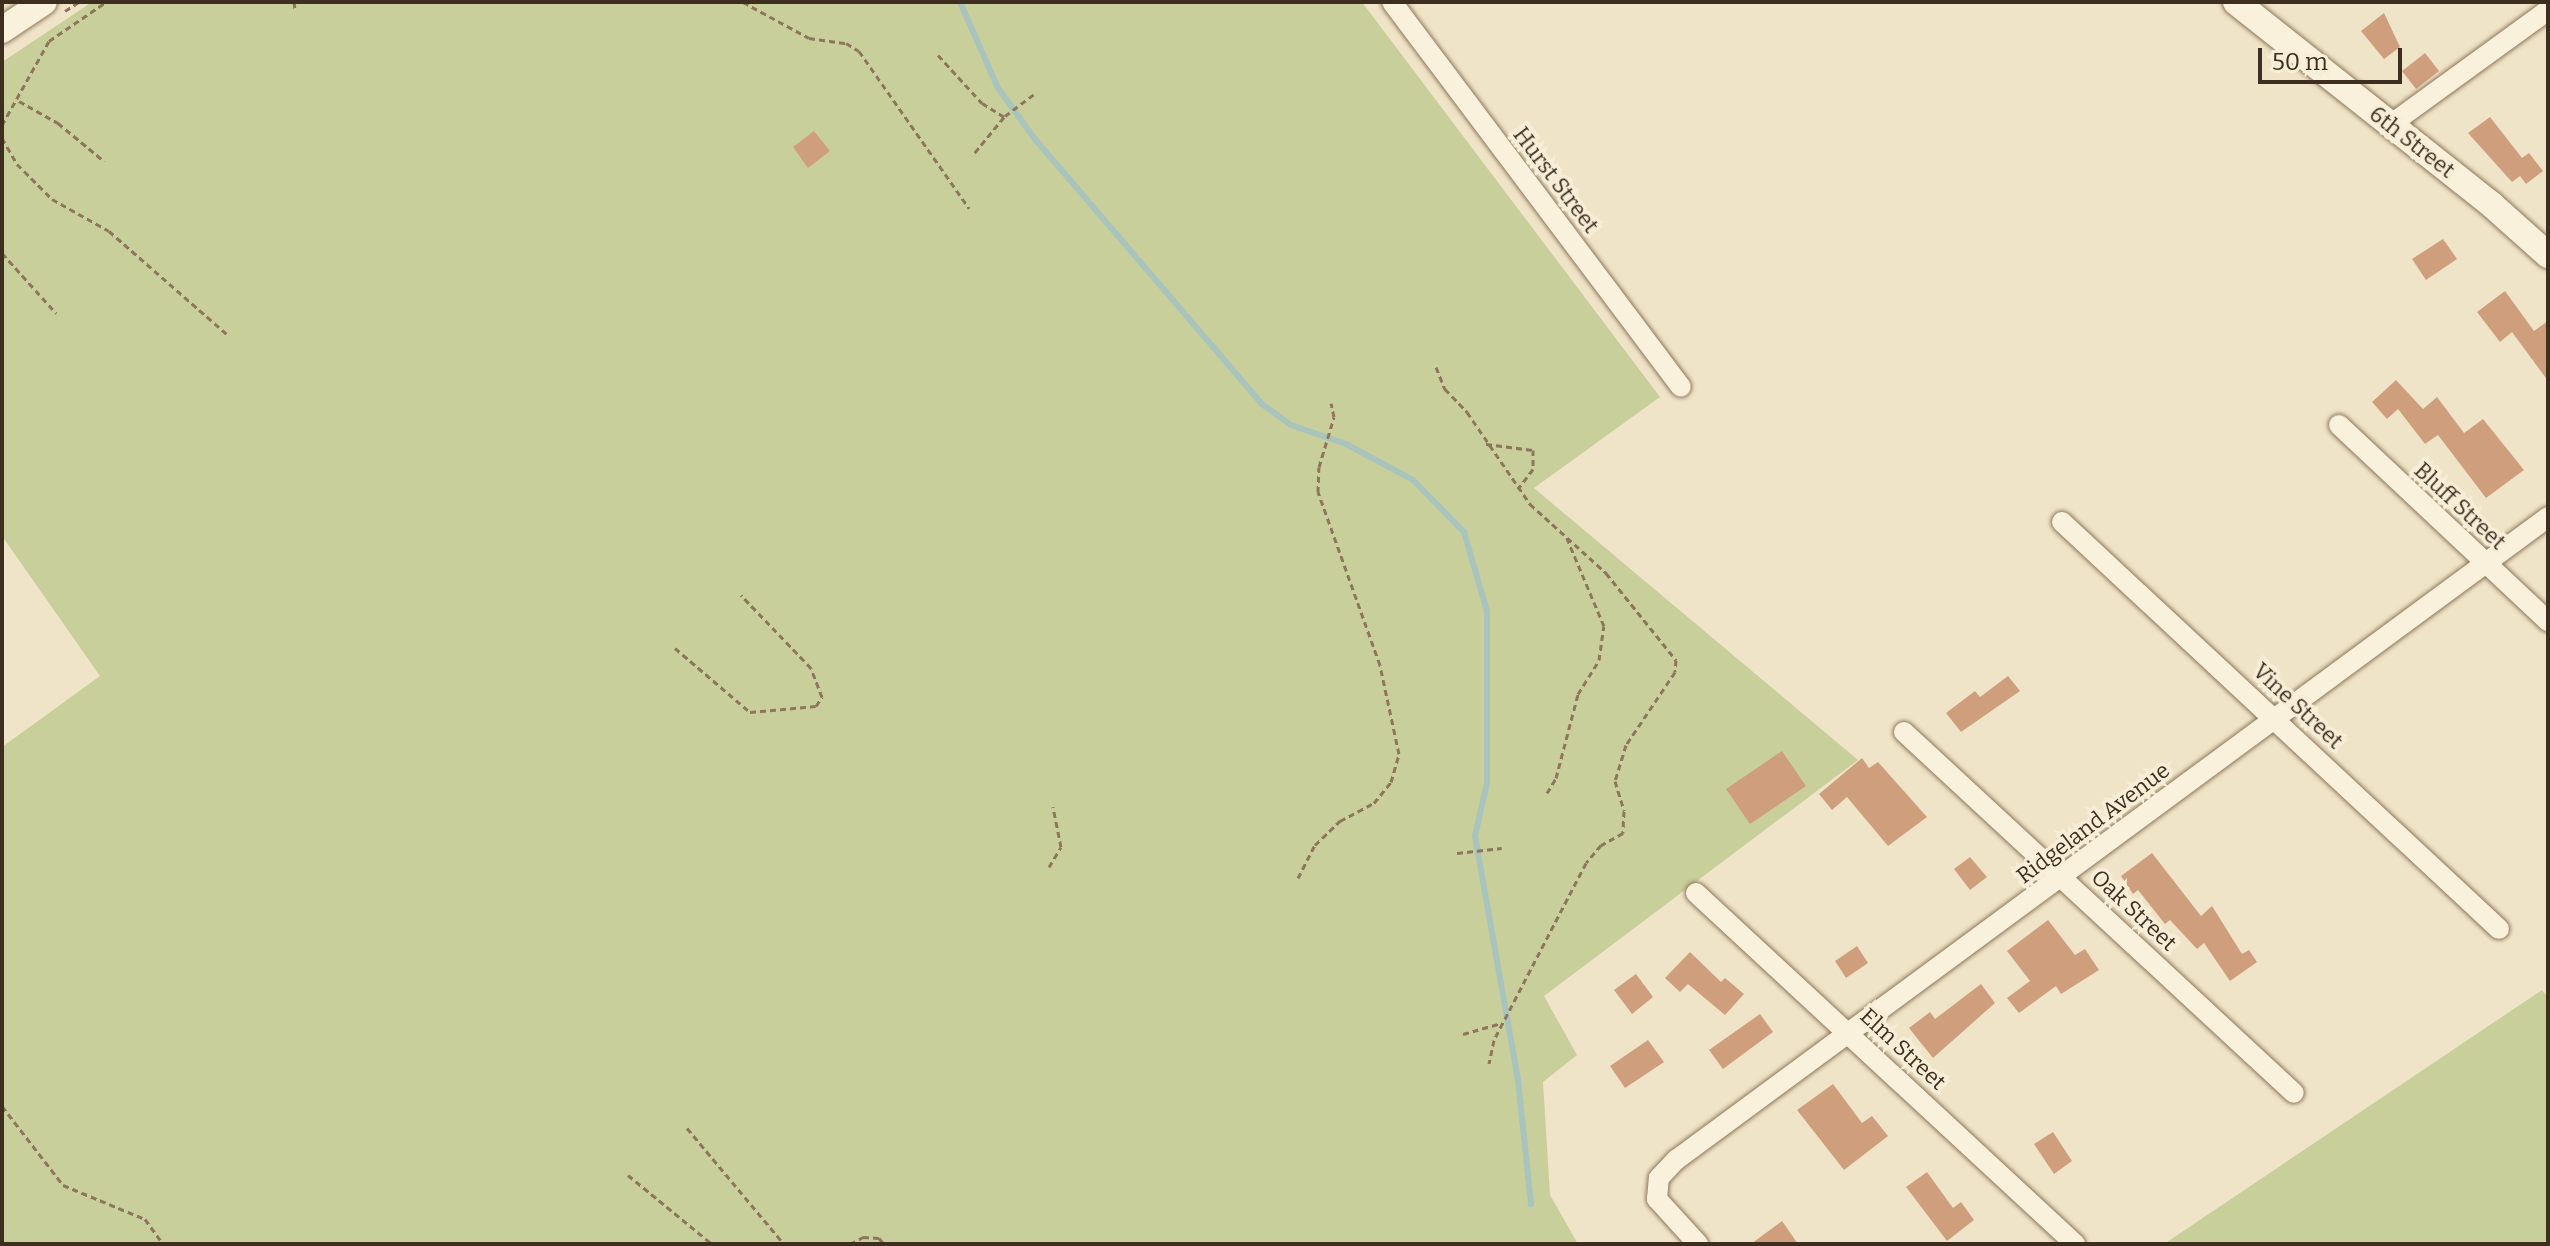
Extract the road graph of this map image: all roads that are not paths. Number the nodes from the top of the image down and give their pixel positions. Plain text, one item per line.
1 (44, 2) edge
2 (1392, 2) edge
3 (2236, 2) edge
4 (2548, 10) edge
5 (2, 30) edge
6 (2390, 125) junction
7 (2548, 255) edge
8 (1681, 387) dead end
9 (2339, 425) dead end
10 (2548, 517) edge
11 (2062, 522) dead end
12 (2486, 563) junction
13 (2548, 621) edge
14 (2276, 717) junction
15 (1904, 732) dead end
16 (2062, 876) junction
17 (1696, 893) dead end
18 (2499, 929) dead end
19 (1850, 1032) junction
20 (2294, 1093) dead end
21 (1698, 1244) edge
22 (2075, 1244) edge

1 - 5 street
2 - 8 street, Hurst Street
3 - 6 street, 6th Street
4 - 6 street
6 - 7 street, 6th Street
9 - 12 street, Bluff Street
10 - 12 street, Ridgeland Avenue
11 - 14 street, Vine Street
12 - 13 street, Bluff Street
12 - 14 street, Ridgeland Avenue
14 - 16 street, Ridgeland Avenue
14 - 18 street, Vine Street
15 - 16 street, Oak Street
16 - 19 street, Ridgeland Avenue
16 - 20 street, Oak Street
17 - 19 street, Elm Street
19 - 21 street, Ridgeland Avenue
19 - 22 street, Elm Street

